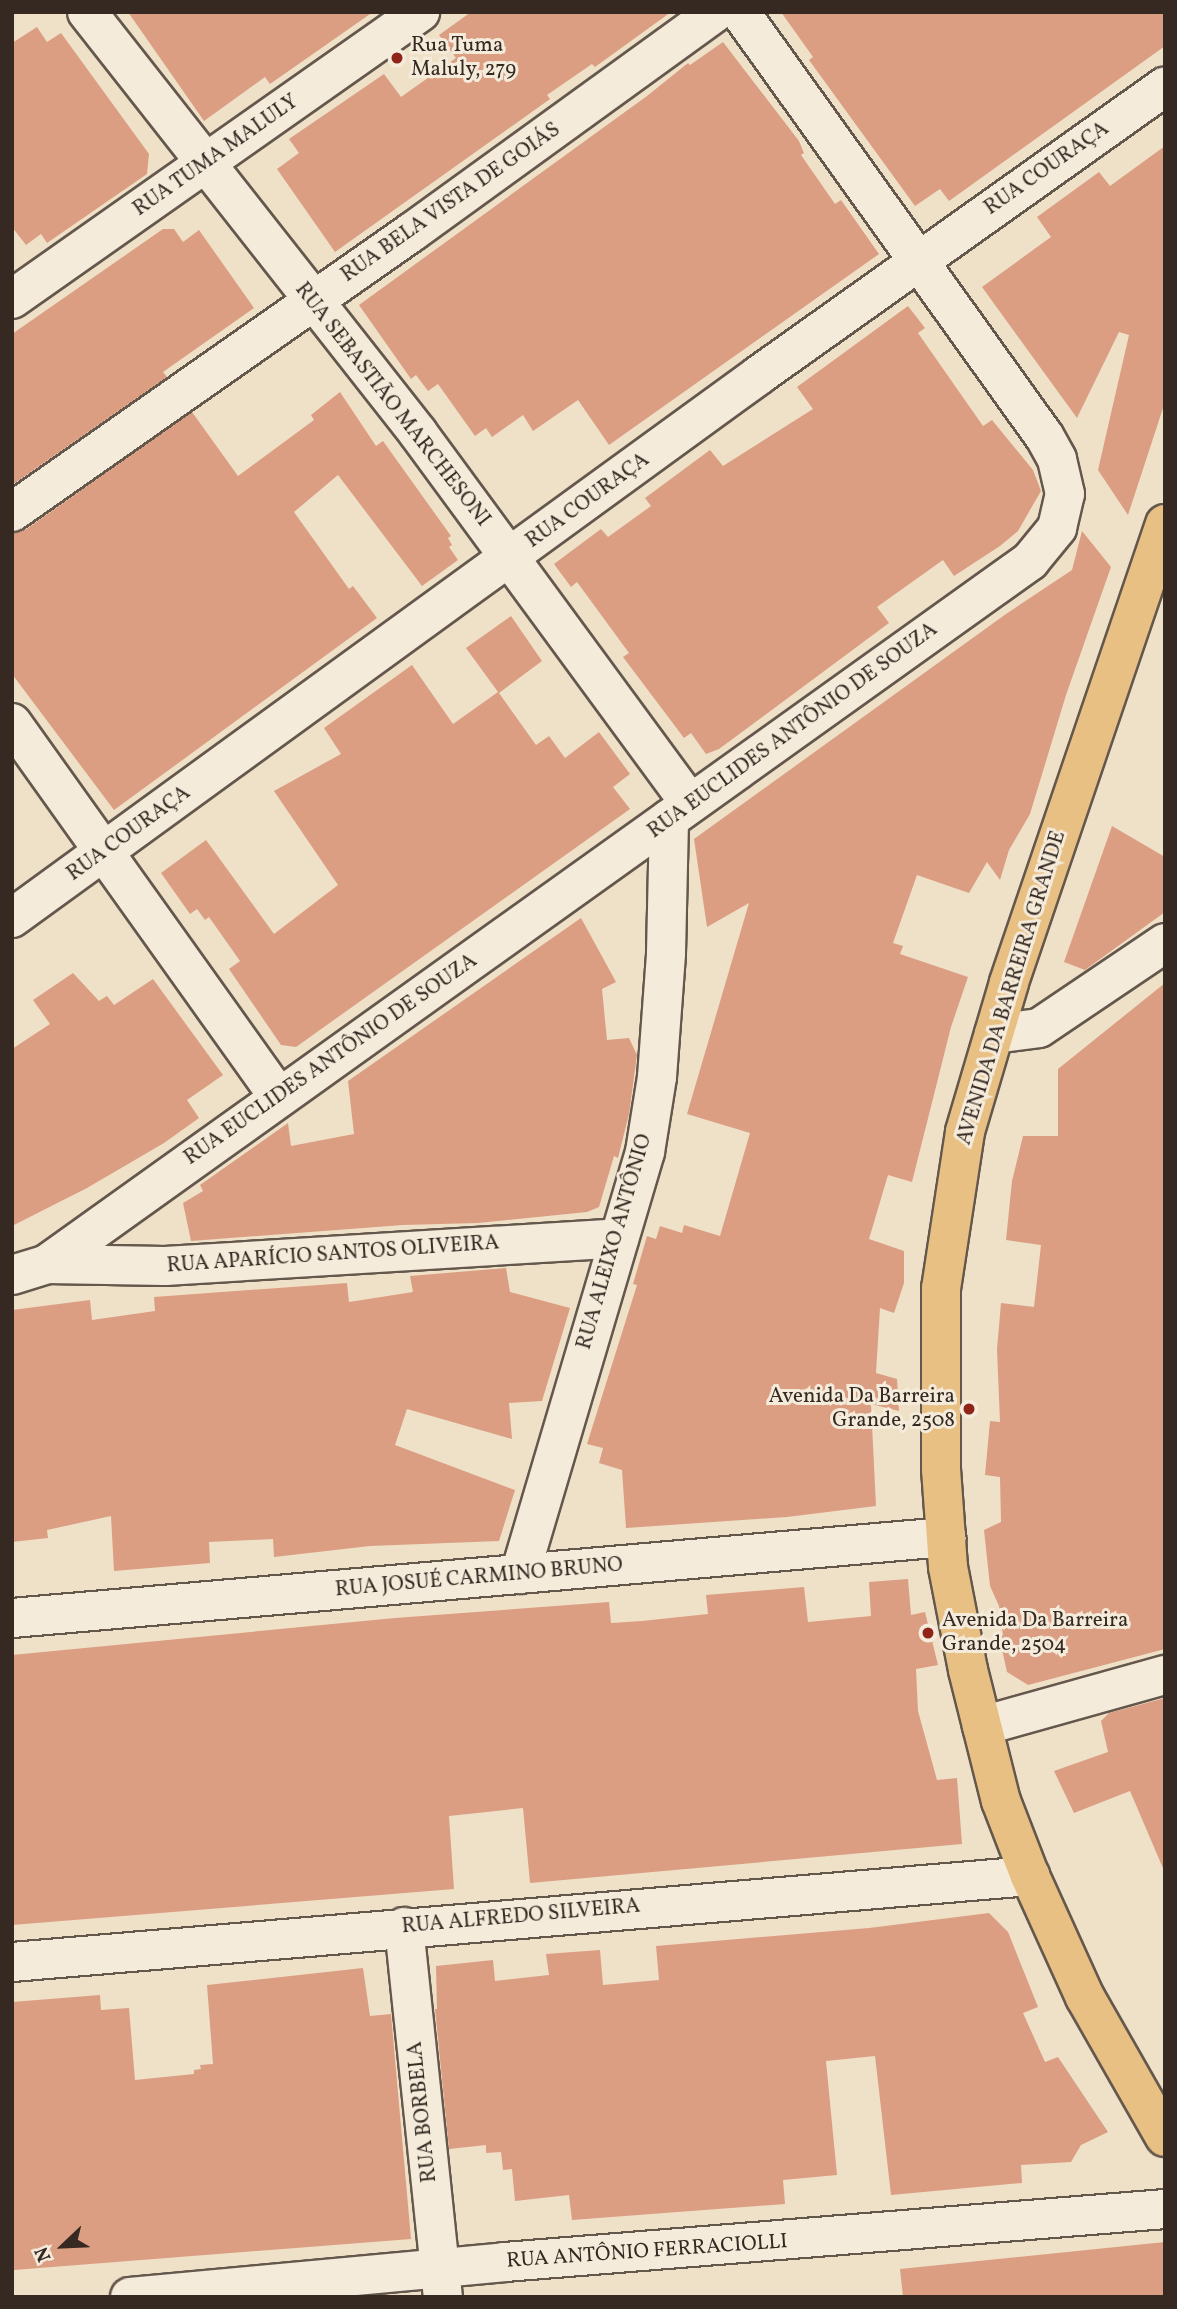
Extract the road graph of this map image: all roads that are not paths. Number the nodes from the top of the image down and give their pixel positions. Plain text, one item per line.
1 (86, 12) edge
2 (420, 12) edge
3 (716, 12) edge
4 (740, 12) edge
5 (1165, 86) edge
6 (205, 164) junction
7 (918, 261) junction
8 (12, 299) edge
9 (312, 300) junction
10 (12, 512) edge
11 (1165, 524) edge
12 (510, 558) junction
13 (12, 723) edge
14 (680, 811) junction
15 (104, 852) junction
16 (12, 918) edge
17 (1165, 943) edge
18 (995, 1034) junction
19 (279, 1097) junction
20 (619, 1238) junction
21 (29, 1269) edge
22 (946, 1537) junction
23 (520, 1574) junction
24 (12, 1618) edge
25 (1165, 1675) edge
26 (982, 1726) junction
27 (1030, 1876) junction
28 (404, 1927) junction
29 (12, 1962) edge
30 (1165, 2137) edge
31 (1165, 2209) edge
32 (441, 2282) edge
33 (130, 2297) edge

1 - 6 street, RUA SEBASTIÃO MARCHESONI
2 - 6 street, RUA TUMA MALULY
3 - 9 street, RUA BELA VISTA DE GOIÁS
4 - 7 street, RUA EUCLIDES ANTÔNIO DE SOUZA
5 - 7 street, RUA COURAÇA
6 - 8 street, RUA TUMA MALULY
6 - 9 street, RUA SEBASTIÃO MARCHESONI
7 - 12 street, RUA COURAÇA
7 - 14 street, RUA EUCLIDES ANTÔNIO DE SOUZA
9 - 10 street, RUA BELA VISTA DE GOIÁS
9 - 12 street, RUA SEBASTIÃO MARCHESONI
11 - 18 main road, AVENIDA DA BARREIRA GRANDE
12 - 14 street, RUA SEBASTIÃO MARCHESONI
12 - 15 street, RUA COURAÇA
13 - 15 street
14 - 19 street, RUA EUCLIDES ANTÔNIO DE SOUZA
14 - 20 street, RUA ALEIXO ANTÔNIO
15 - 16 street, RUA COURAÇA
15 - 19 street
17 - 18 street
18 - 22 main road, AVENIDA DA BARREIRA GRANDE
19 - 21 street, RUA EUCLIDES ANTÔNIO DE SOUZA
20 - 21 street, RUA APARÍCIO SANTOS OLIVEIRA
20 - 23 street, RUA ALEIXO ANTÔNIO
22 - 23 street, RUA JOSUÉ CARMINO BRUNO
22 - 26 main road, AVENIDA DA BARREIRA GRANDE
23 - 24 street, RUA JOSUÉ CARMINO BRUNO
25 - 26 street
26 - 27 main road, AVENIDA DA BARREIRA GRANDE
27 - 28 street, RUA ALFREDO SILVEIRA
27 - 30 main road, AVENIDA DA BARREIRA GRANDE
28 - 29 street, RUA ALFREDO SILVEIRA
28 - 32 street, RUA BORBELA
31 - 32 street, RUA ANTÔNIO FERRACIOLLI
32 - 33 street, RUA ANTÔNIO FERRACIOLLI

